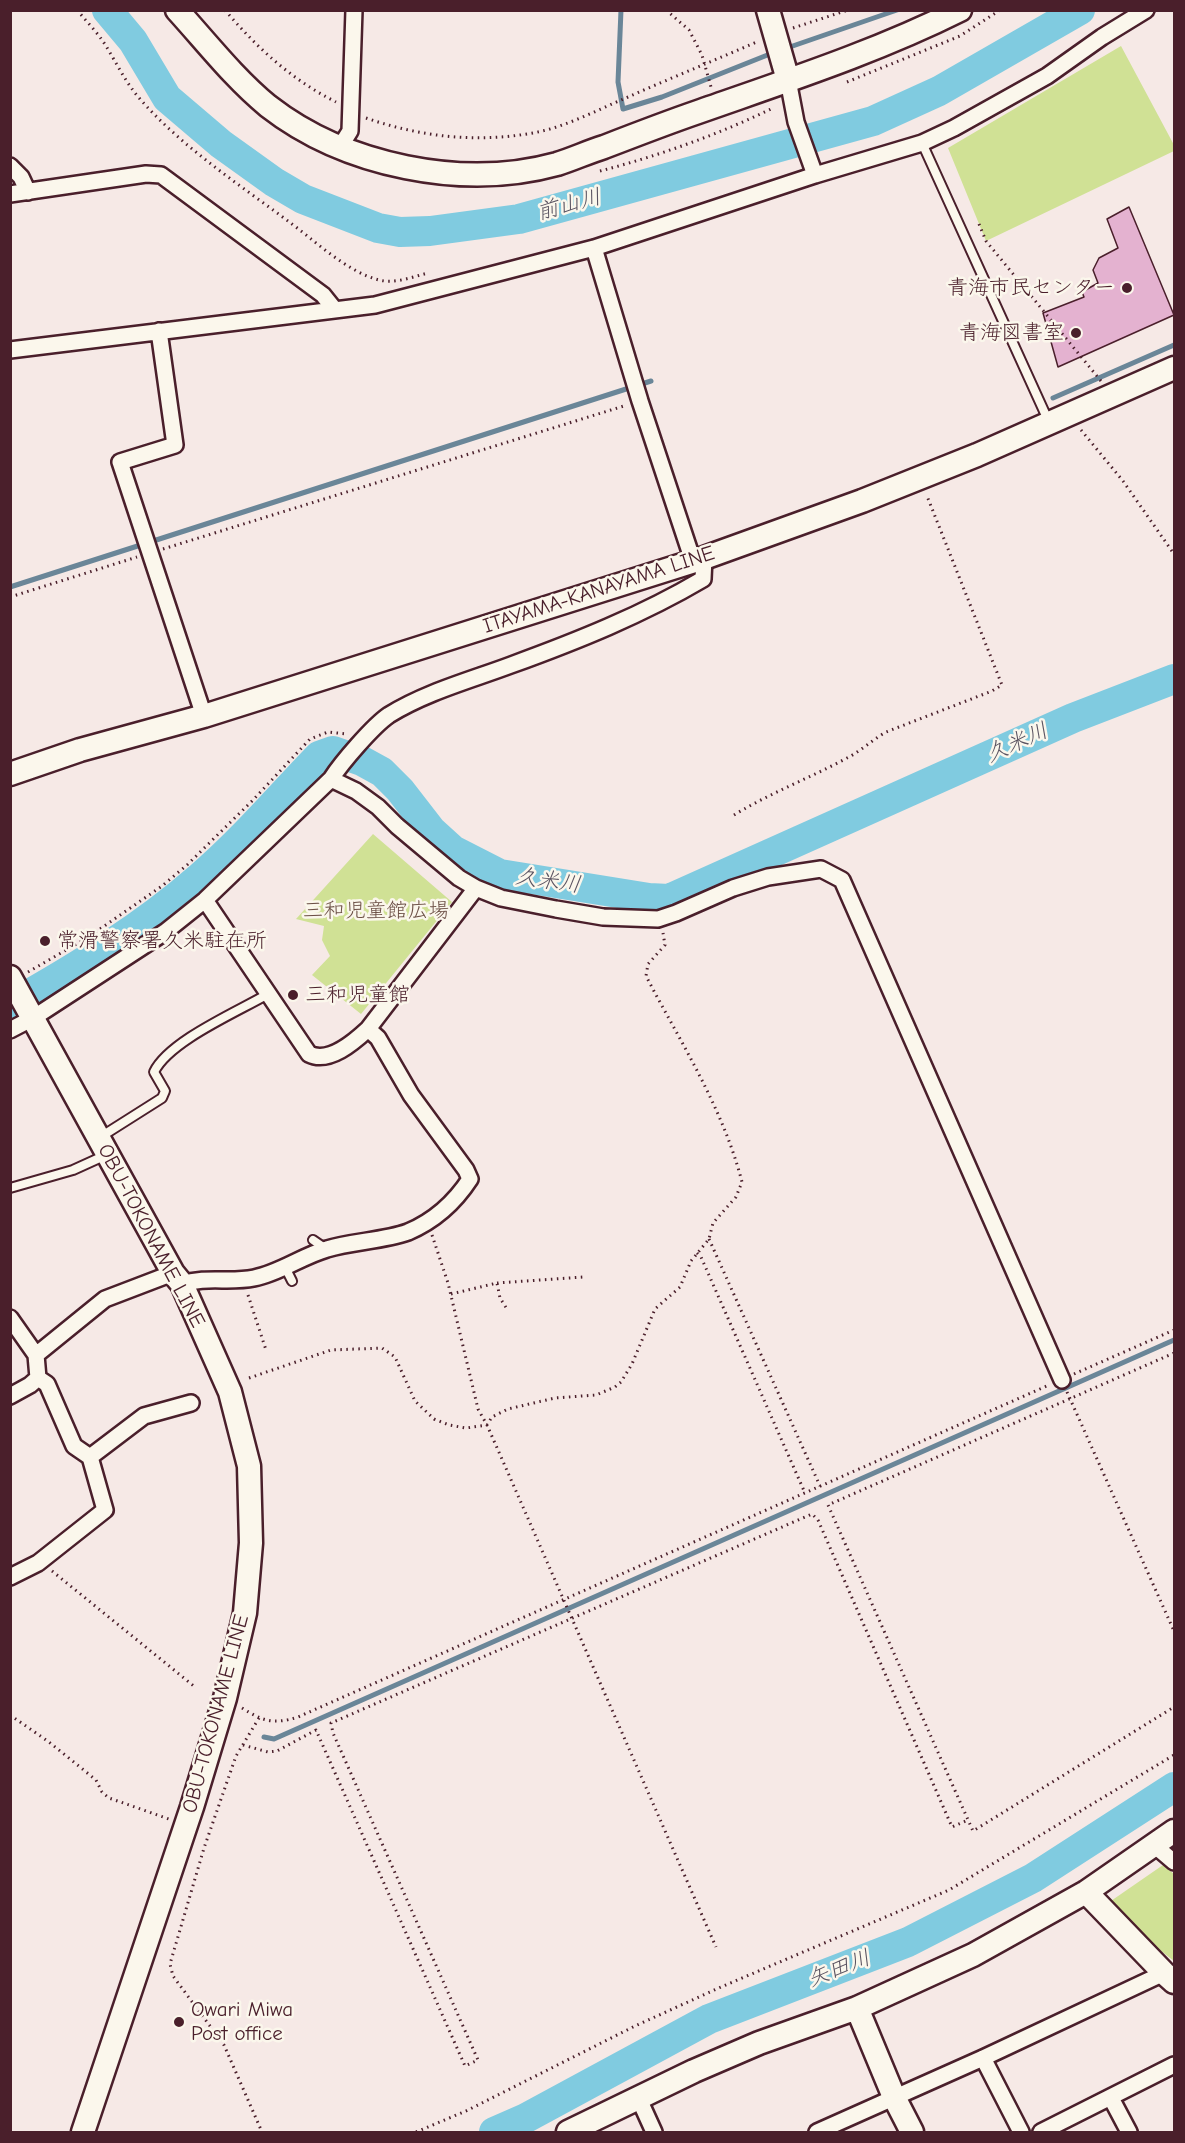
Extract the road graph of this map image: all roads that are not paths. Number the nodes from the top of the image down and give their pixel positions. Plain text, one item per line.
1 (177, 10) edge
2 (354, 10) edge
3 (768, 10) edge
4 (960, 10) edge
5 (1146, 10) edge
6 (790, 89) junction
7 (922, 143) junction
8 (340, 147) junction
9 (10, 166) edge
10 (815, 175) junction
11 (28, 192) junction
12 (10, 194) edge
13 (594, 248) junction
14 (335, 310) junction
15 (159, 331) junction
16 (10, 350) edge
17 (1174, 369) edge
18 (1050, 423) junction
19 (698, 560) junction
20 (204, 716) junction
21 (10, 774) edge
22 (331, 779) junction
23 (476, 888) junction
24 (205, 900) junction
25 (11, 979) edge
26 (268, 994) junction
27 (33, 1017) junction
28 (368, 1029) junction
29 (10, 1030) edge
30 (103, 1146) junction
31 (10, 1188) edge
32 (313, 1240) dead end
33 (326, 1249) junction
34 (285, 1267) junction
35 (177, 1278) junction
36 (292, 1281) dead end
37 (10, 1318) edge
38 (36, 1355) junction
39 (38, 1378) junction
40 (1062, 1380) road end
41 (10, 1396) edge
42 (191, 1403) dead end
43 (90, 1456) junction
44 (10, 1577) edge
45 (1174, 1831) edge
46 (1154, 1845) junction
47 (1174, 1862) edge
48 (1086, 1892) junction
49 (1169, 1978) edge
50 (856, 2008) junction
51 (983, 2058) junction
52 (1174, 2065) edge
53 (894, 2097) junction
54 (1111, 2097) junction
55 (639, 2099) junction
56 (83, 2133) edge
57 (568, 2133) edge
58 (654, 2133) edge
59 (817, 2133) edge
60 (912, 2133) edge
61 (1021, 2133) edge
62 (1041, 2133) edge
63 (1129, 2133) edge

1 - 8 main road
2 - 8 street
3 - 6 main road
4 - 6 main road
5 - 7 street
6 - 8 main road
6 - 10 street
7 - 10 street
7 - 18 lane
9 - 11 street
10 - 13 street
11 - 12 street
11 - 14 street
13 - 14 street
13 - 19 street
14 - 15 street
15 - 16 street
15 - 20 street
17 - 18 main road, ITAYAMA-KANAYAMA LINE
18 - 19 main road, ITAYAMA-KANAYAMA LINE
19 - 20 main road, ITAYAMA-KANAYAMA LINE
19 - 22 street
20 - 21 main road, ITAYAMA-KANAYAMA LINE
22 - 23 street
22 - 24 street
23 - 28 street
23 - 40 street
24 - 26 street
24 - 27 street
25 - 27 main road, OBU-TOKONAME LINE
26 - 28 street
26 - 30 lane
27 - 29 street
27 - 30 main road, OBU-TOKONAME LINE
28 - 33 street
30 - 31 lane
30 - 35 main road, OBU-TOKONAME LINE
32 - 33 lane
33 - 34 street
34 - 35 street
34 - 36 lane
35 - 38 street
35 - 56 main road, OBU-TOKONAME LINE
37 - 38 street
38 - 39 street
39 - 41 street
39 - 43 street
42 - 43 street
43 - 44 street
45 - 46 main road
46 - 47 street
46 - 48 main road
48 - 49 main road
48 - 50 main road
49 - 51 street
50 - 53 main road
50 - 55 main road
51 - 53 street
51 - 61 street
52 - 54 street
53 - 59 street
53 - 60 main road
54 - 62 street
54 - 63 street
55 - 57 main road
55 - 58 street

